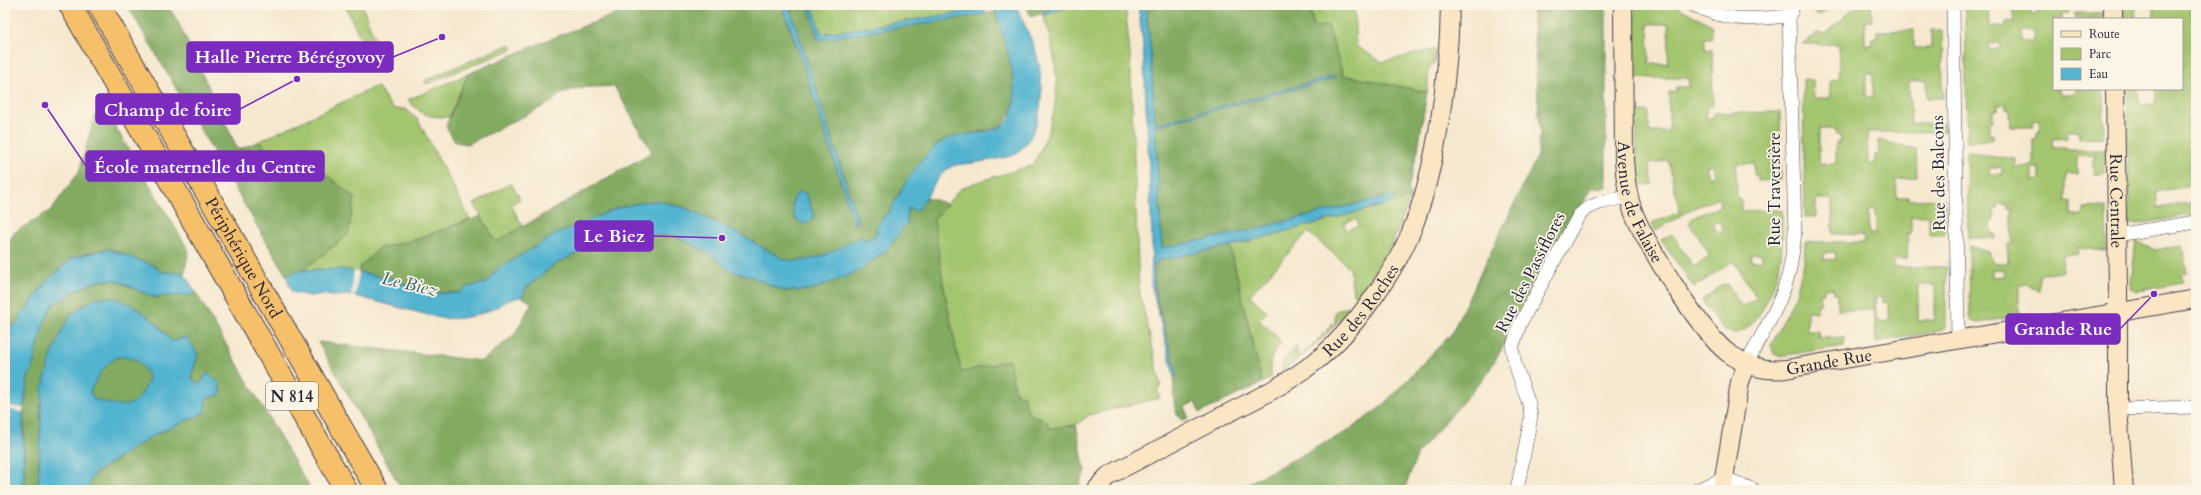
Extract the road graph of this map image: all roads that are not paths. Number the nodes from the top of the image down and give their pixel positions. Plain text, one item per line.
1 (70, 5) edge
2 (99, 5) edge
3 (1450, 5) edge
4 (1623, 5) edge
5 (1693, 5) edge
6 (1953, 5) edge
7 (2113, 5) edge
8 (1792, 10) edge
9 (2113, 18) edge
10 (2114, 90) edge
11 (1629, 197) junction
12 (2196, 222) edge
13 (2117, 235) junction
14 (2196, 298) edge
15 (2119, 312) junction
16 (1958, 340) junction
17 (1746, 364) junction
18 (2196, 407) edge
19 (2118, 408) junction
20 (1723, 484) edge
21 (346, 490) edge
22 (377, 490) edge
23 (1095, 490) edge
24 (1517, 490) edge
25 (1696, 490) edge
26 (1754, 490) edge
27 (2124, 490) edge

1 - 21 highway, Périphérique Nord / N 814
2 - 22 highway, Périphérique Nord / N 814
3 - 23 street, Rue des Roches
4 - 11 street, Avenue de Falaise
5 - 8 street
6 - 16 street, Rue des Balcons
7 - 9 street
8 - 17 street, Rue Traversière
10 - 13 street, Rue Centrale
11 - 17 street, Avenue de Falaise
11 - 24 street, Rue des Passiflores
12 - 13 street
13 - 15 street, Rue Centrale
14 - 15 street, Grande Rue
15 - 16 street, Grande Rue
15 - 19 street, Rue Centrale
16 - 17 street, Grande Rue
17 - 20 street
18 - 19 street
19 - 27 street, Rue Centrale
20 - 25 street
20 - 26 street

